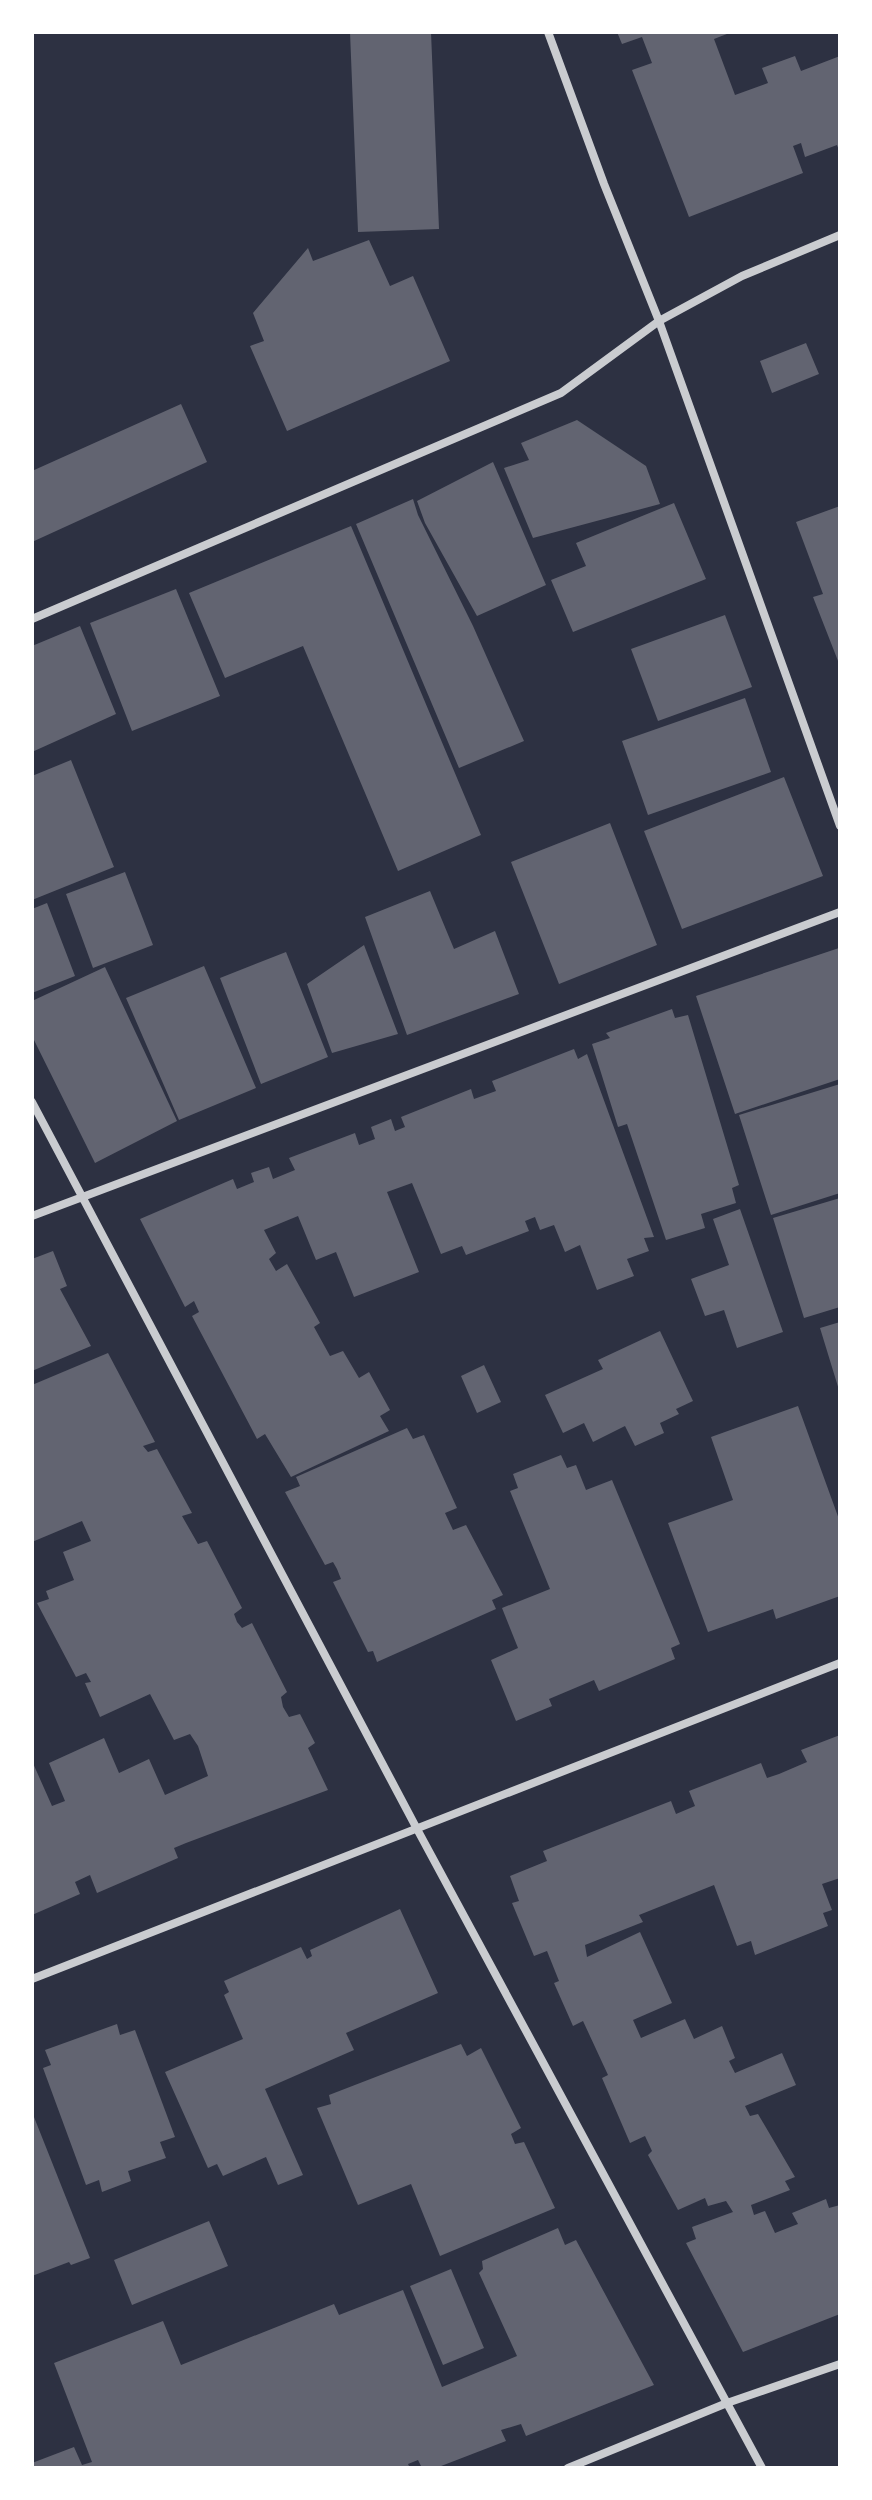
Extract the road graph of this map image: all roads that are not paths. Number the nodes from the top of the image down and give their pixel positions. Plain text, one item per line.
1 (548, 32) edge
2 (840, 235) edge
3 (659, 321) junction
4 (32, 619) edge
5 (840, 826) edge
6 (840, 912) edge
7 (32, 1102) edge
8 (81, 1197) junction
9 (32, 1216) edge
10 (840, 1663) edge
11 (417, 1829) junction
12 (32, 1979) edge
13 (840, 2364) edge
14 (727, 2403) junction
15 (568, 2468) edge
16 (762, 2468) edge

1 - 3 street
2 - 3 street
3 - 4 street
3 - 5 street
6 - 8 street
7 - 8 street
8 - 9 street
8 - 11 street
10 - 11 street
11 - 12 street
11 - 14 street
13 - 14 street
14 - 15 street
14 - 16 street

